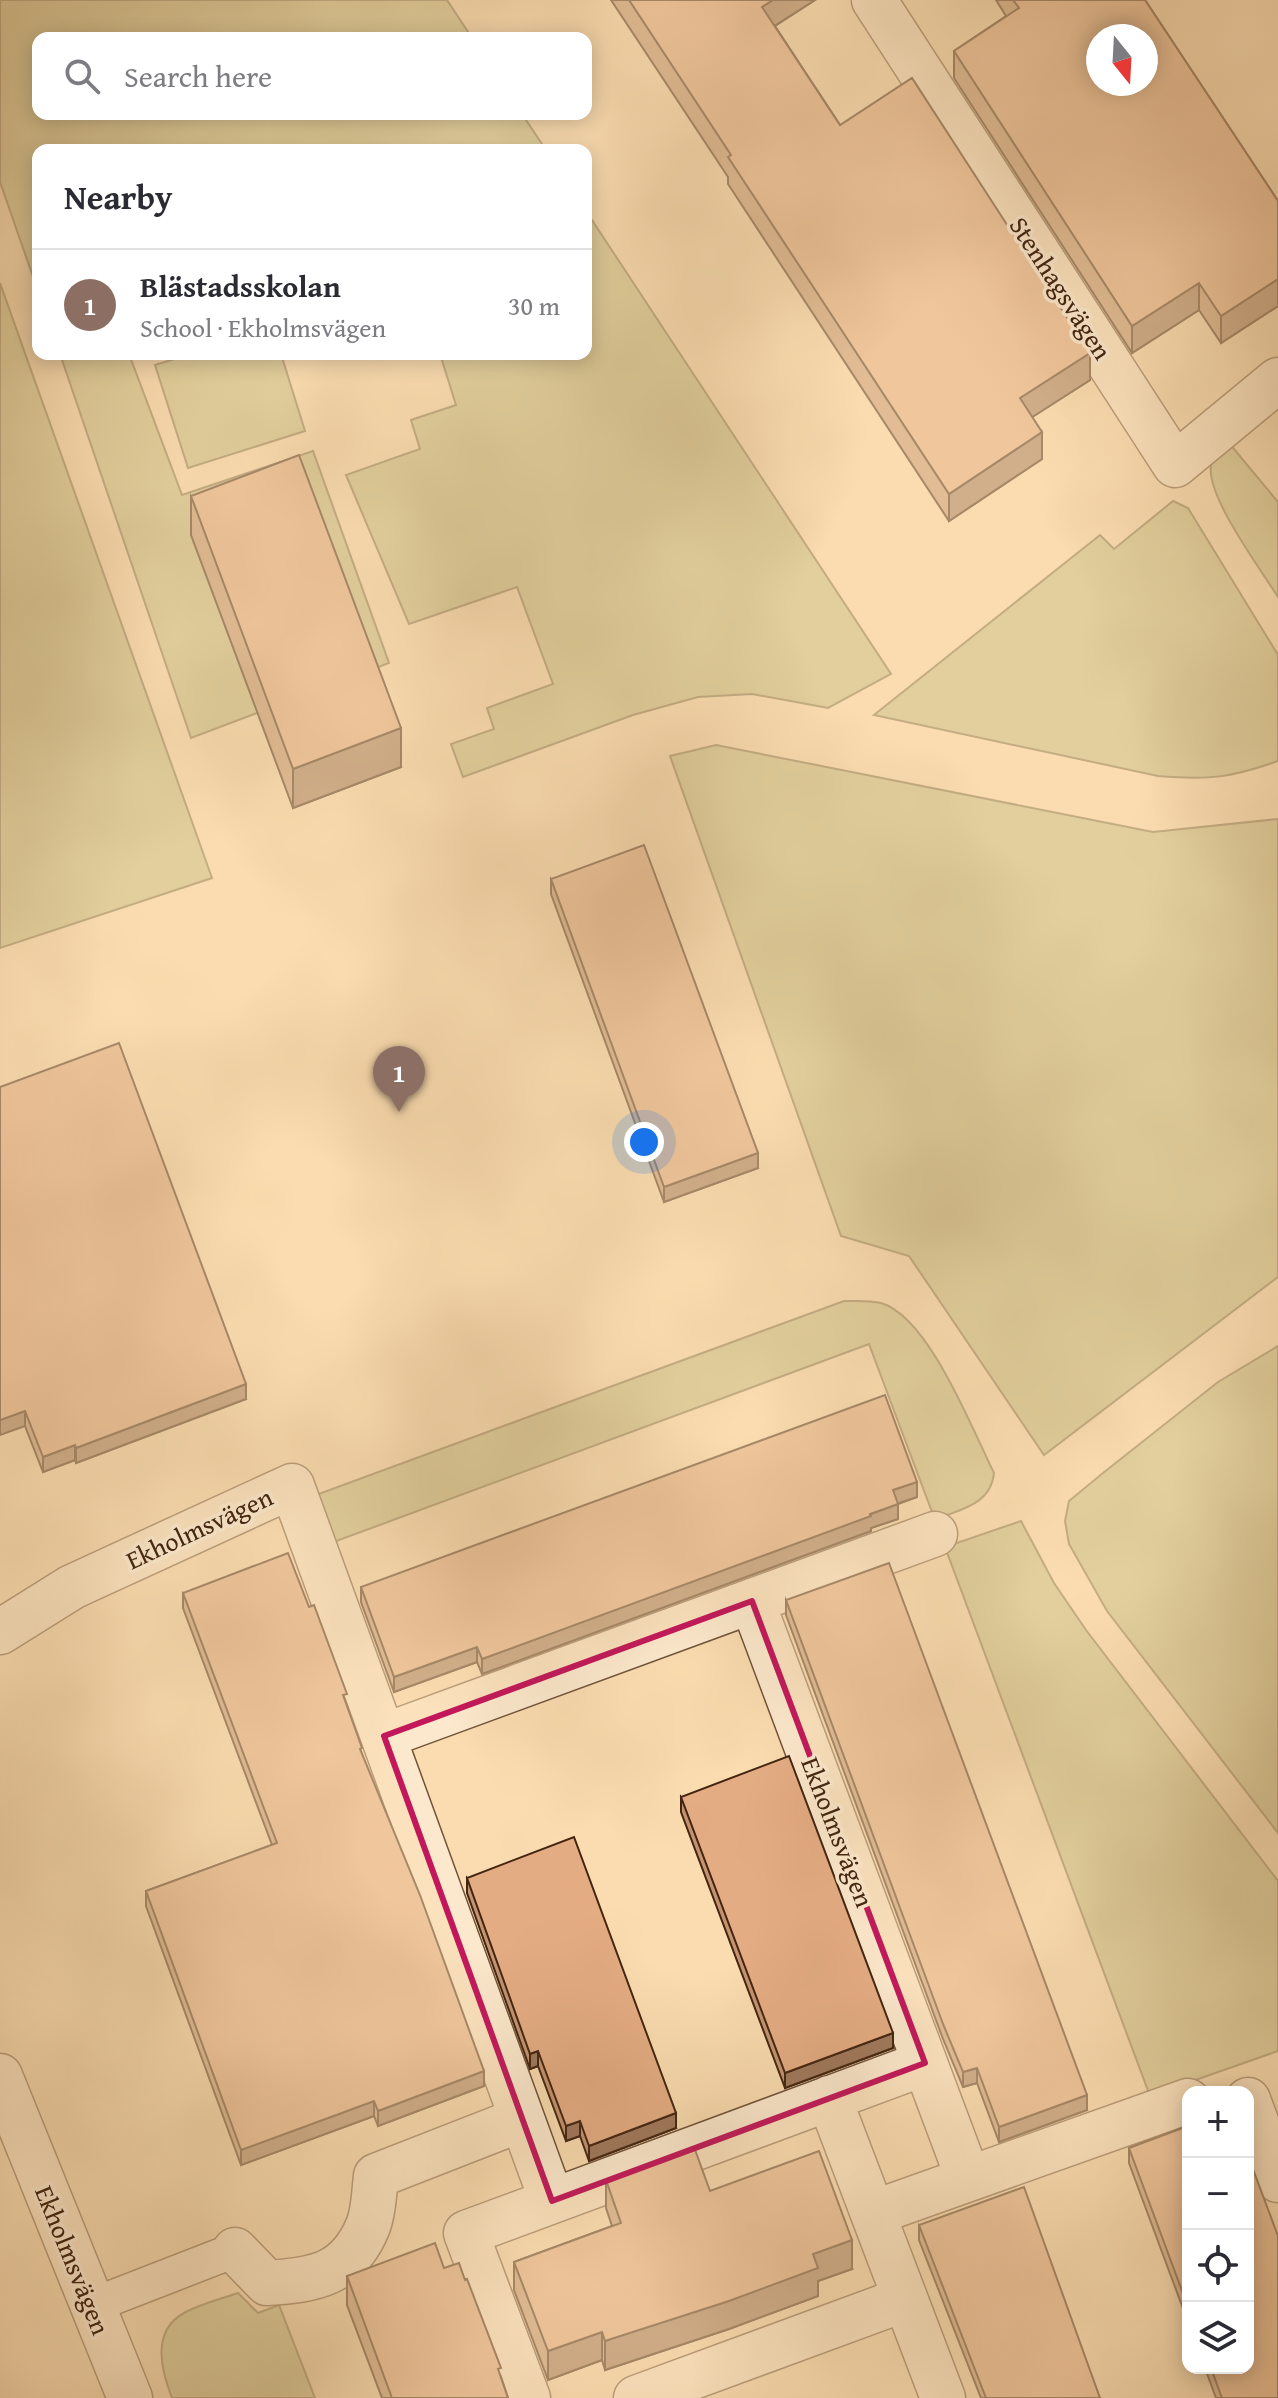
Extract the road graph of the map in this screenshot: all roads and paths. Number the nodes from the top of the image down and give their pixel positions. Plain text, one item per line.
1 (874, 0) edge
2 (1278, 380) edge
3 (935, 1534) dead end
4 (752, 1601) junction
5 (0, 1632) edge
6 (384, 1736) junction
7 (925, 2063) junction
8 (0, 2076) edge
9 (829, 2098) junction
10 (1182, 2103) edge
11 (1254, 2116) edge
12 (522, 2119) junction
13 (968, 2178) junction
14 (1278, 2180) edge
15 (552, 2201) junction
16 (873, 2213) junction
17 (235, 2250) joint
18 (905, 2299) junction
19 (91, 2306) junction
20 (130, 2398) edge
21 (528, 2398) edge
22 (636, 2398) edge
23 (943, 2398) edge

1 - 2 street, Stenhagsvägen
3 - 4 street
4 - 6 street
4 - 7 street, Ekholmsvägen
5 - 6 street, Ekholmsvägen
6 - 12 street, Ekholmsvägen
7 - 9 street
7 - 13 street, Ekholmsvägen
8 - 19 street, Ekholmsvägen
9 - 15 street
9 - 16 street
10 - 13 street
11 - 14 street
12 - 15 street, Ekholmsvägen
12 - 17 street
13 - 16 street
15 - 21 street
16 - 18 street
17 - 19 lane
18 - 22 street
18 - 23 street
19 - 20 street, Ekholmsvägen

